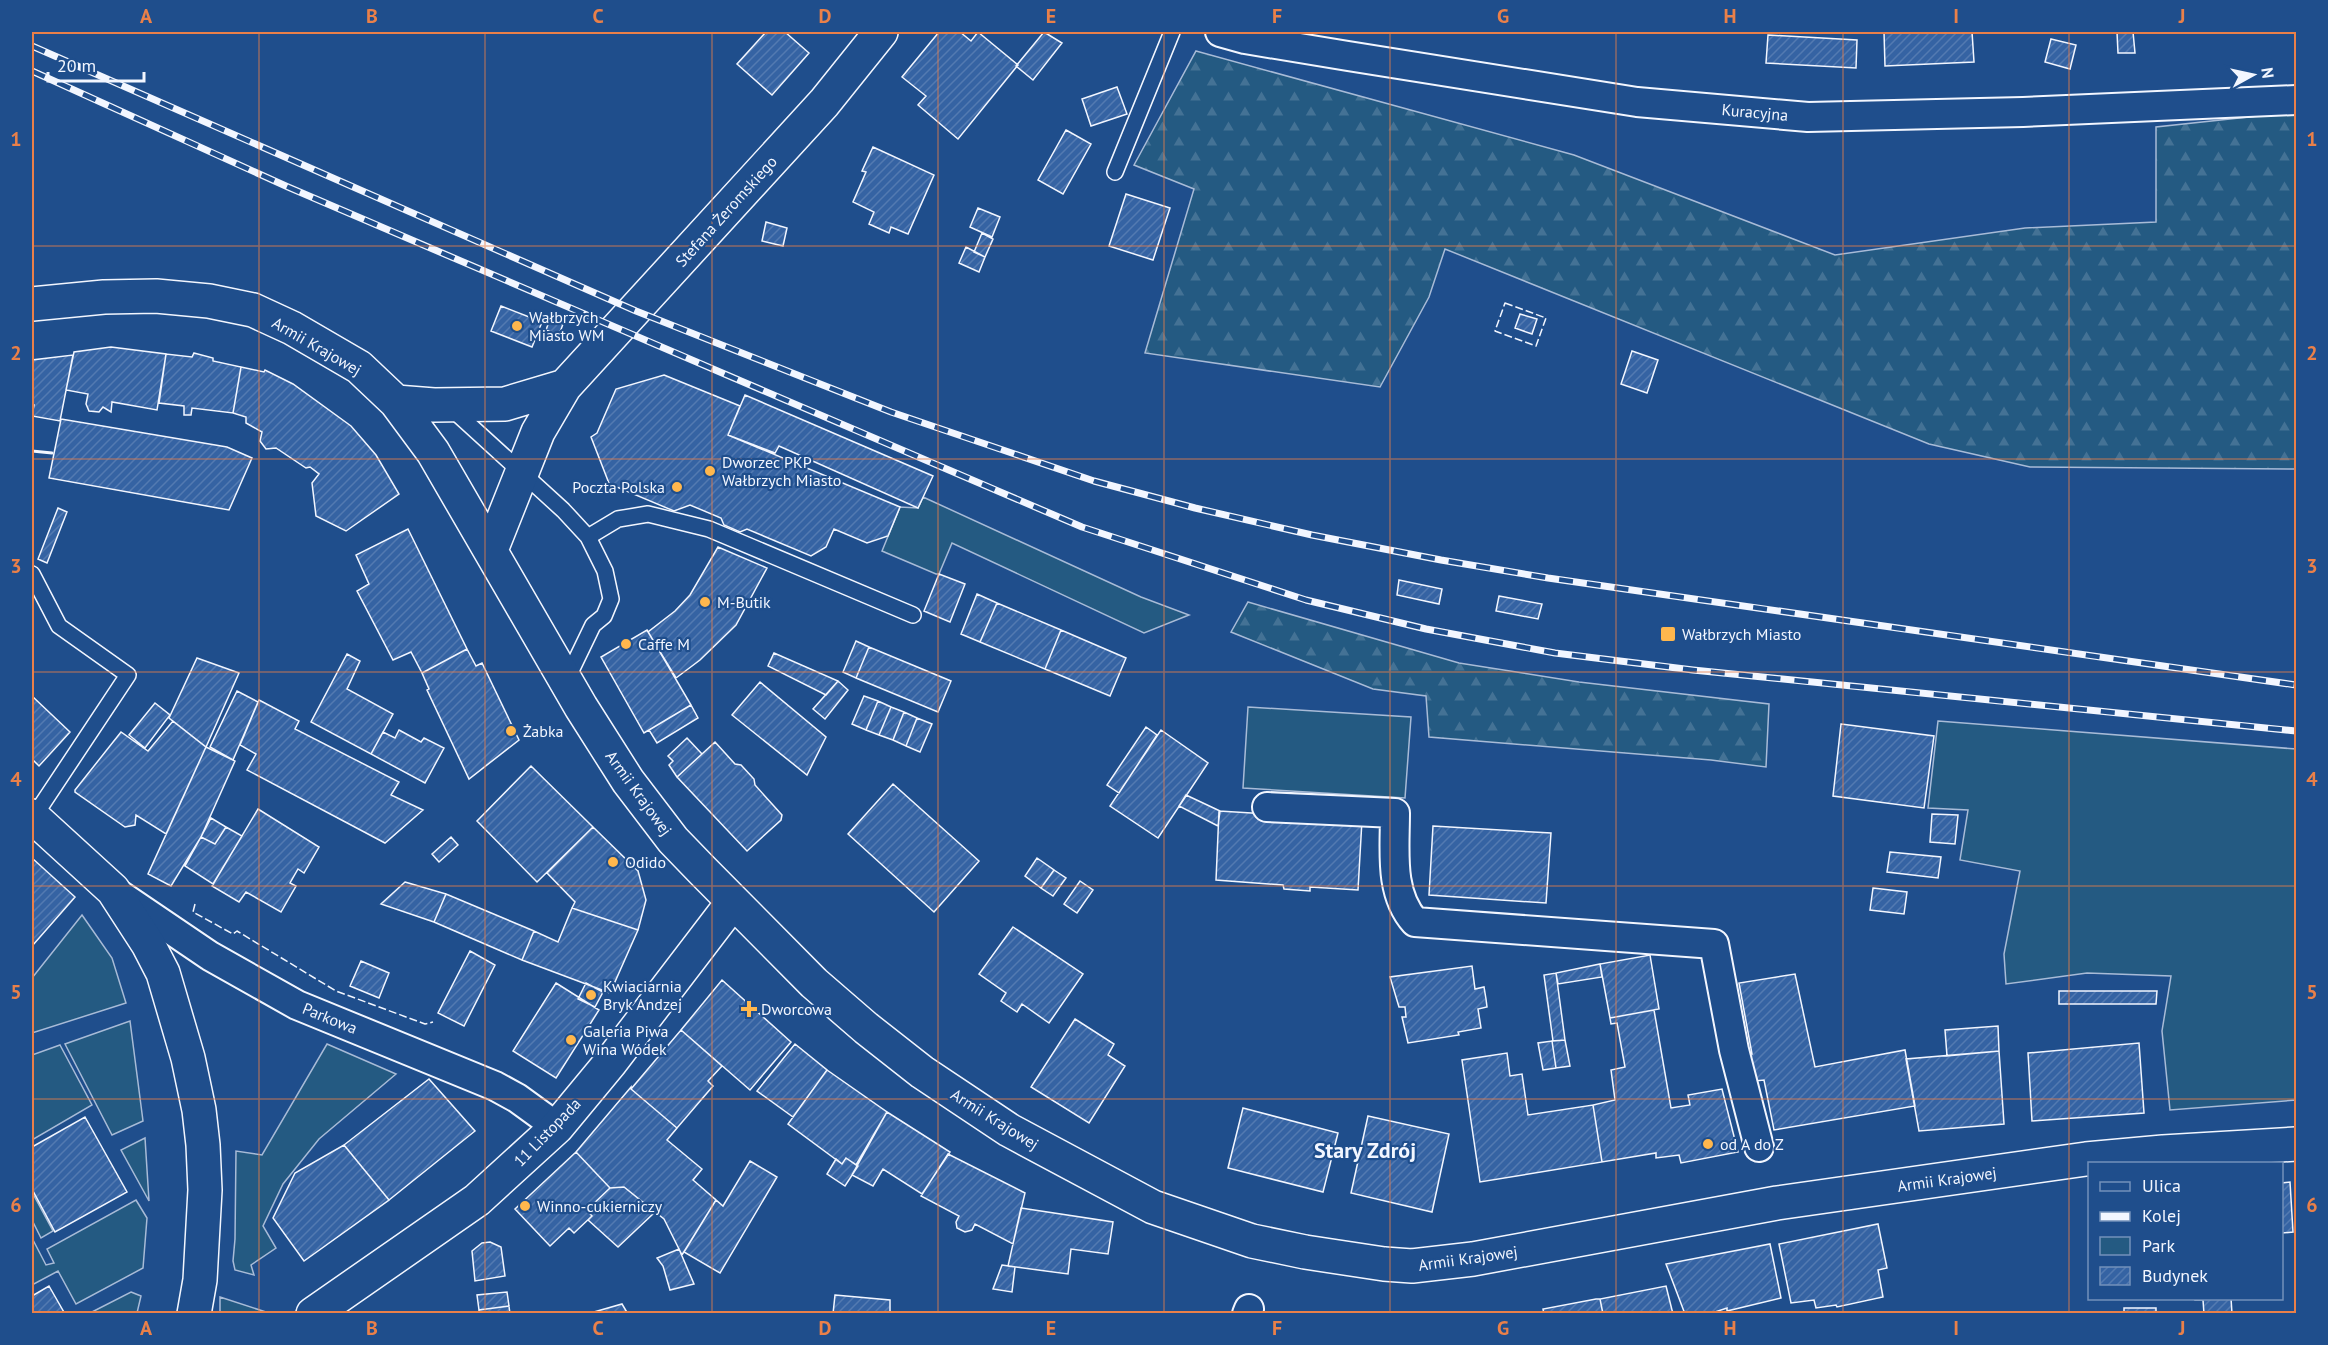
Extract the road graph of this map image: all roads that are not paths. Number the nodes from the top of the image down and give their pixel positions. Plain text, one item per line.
1 (881, 32) edge
2 (1172, 32) edge
3 (1220, 32) edge
4 (2296, 100) edge
5 (1115, 172) dead end
6 (32, 304) edge
7 (565, 386) junction
8 (396, 402) junction
9 (448, 405) junction
10 (522, 473) junction
11 (588, 537) junction
12 (491, 550) junction
13 (32, 575) edge
14 (913, 615) dead end
15 (566, 681) junction
16 (1267, 807) dead end
17 (32, 817) edge
18 (113, 890) junction
19 (733, 902) junction
20 (556, 1126) junction
21 (2296, 1144) edge
22 (1759, 1147) dead end
23 (200, 1280) junction
24 (194, 1314) edge
25 (208, 1314) edge
26 (313, 1314) edge

1 - 7 main road, Stefana Żeromskiego
2 - 5 lane
3 - 4 street, Kuracyjna
6 - 8 main road, Armii Krajowej
7 - 9 main road
7 - 10 main road, Stefana Żeromskiego
8 - 9 main road
8 - 12 main road, Armii Krajowej
9 - 10 lane
10 - 11 lane
10 - 12 main road, Stefana Żeromskiego
11 - 14 lane
11 - 15 lane
12 - 15 main road, Armii Krajowej
13 - 17 lane
15 - 19 main road, Armii Krajowej
16 - 22 street
17 - 18 main road, Parkowa
18 - 20 street, Parkowa
18 - 23 main road, Parkowa
19 - 20 main road, 11 Listopada
19 - 21 main road, Armii Krajowej
20 - 26 main road, 11 Listopada
23 - 24 main road, Parkowa
23 - 25 street

